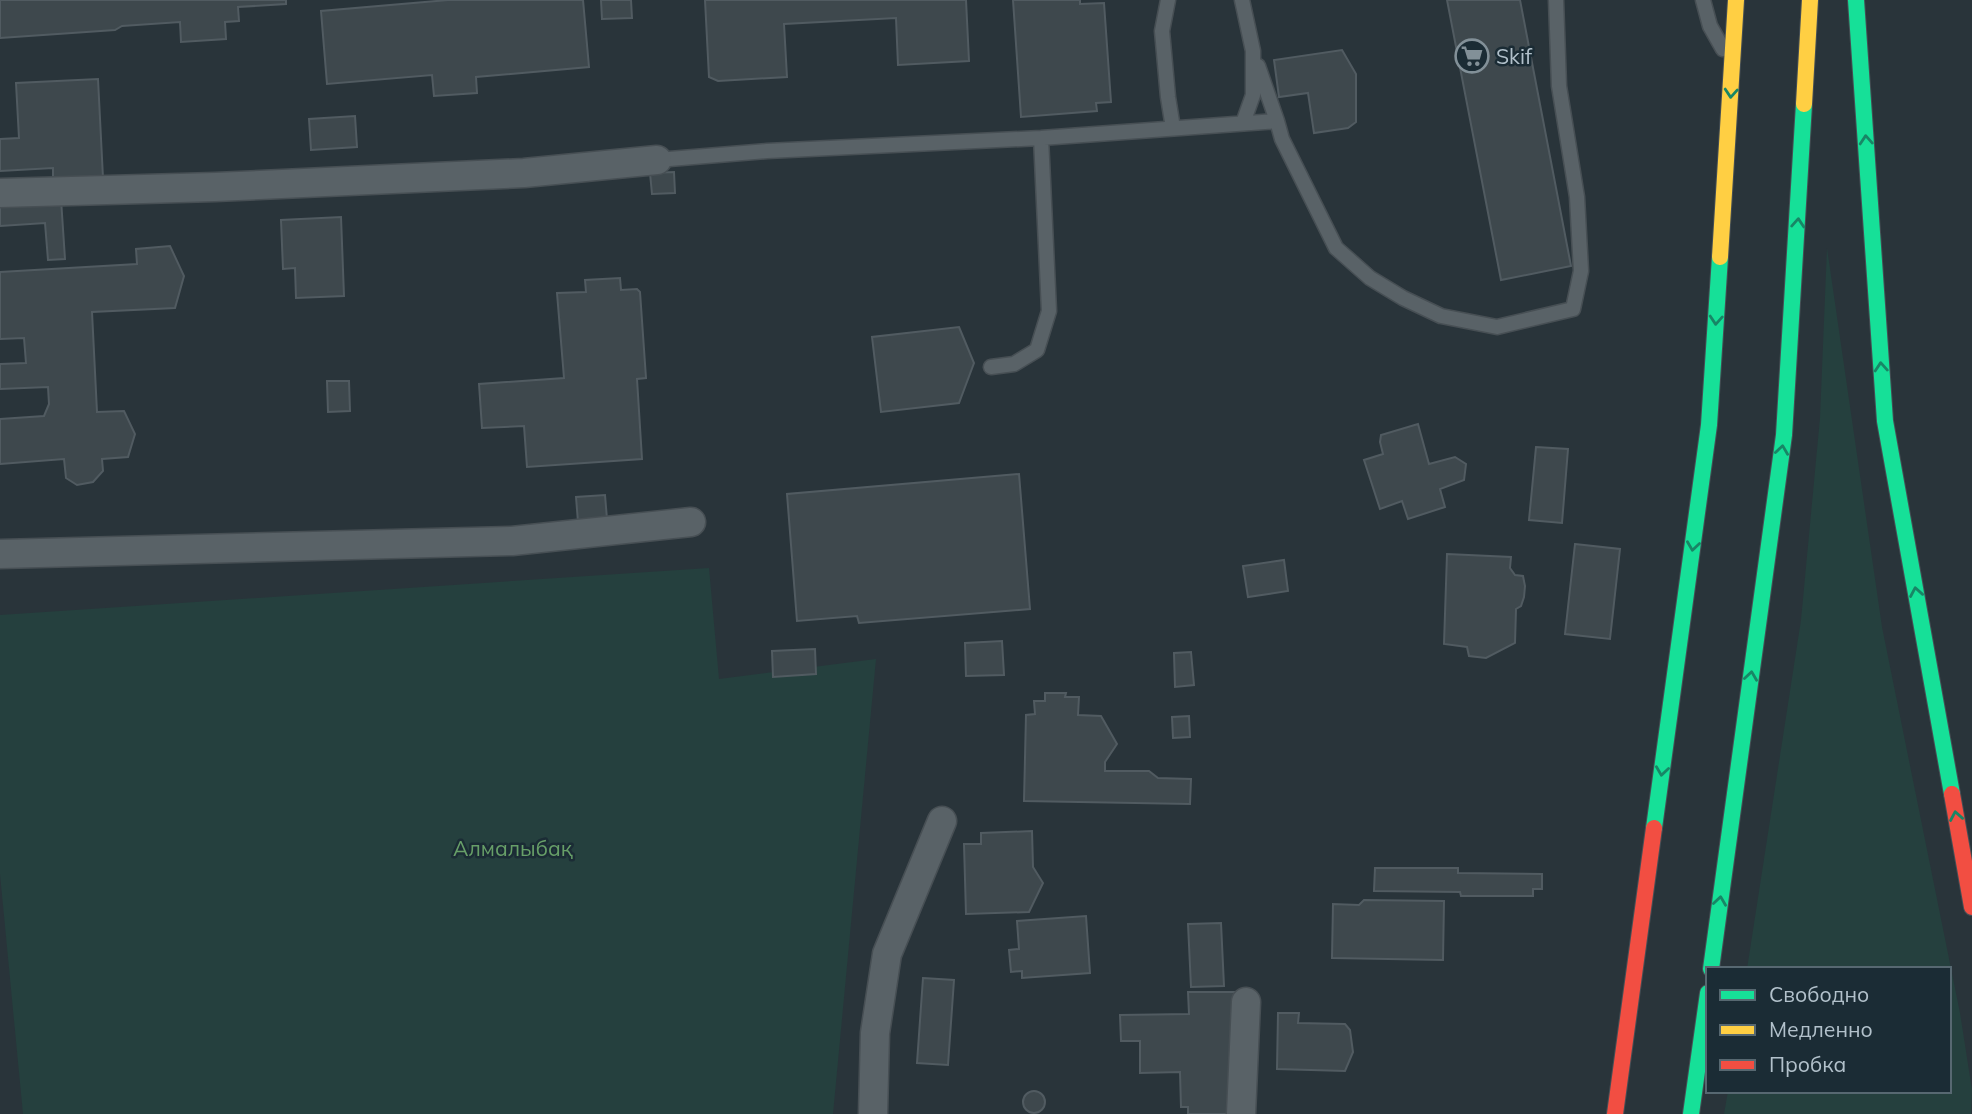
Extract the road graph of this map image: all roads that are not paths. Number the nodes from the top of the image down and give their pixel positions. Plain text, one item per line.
1 (1168, 0) edge
2 (1242, 0) edge
3 (1556, 0) edge
4 (1703, 0) edge
5 (1736, 0) edge
6 (1810, 0) edge
7 (1856, 0) edge
8 (1253, 51) junction
9 (1733, 65) junction
10 (1277, 121) junction
11 (1242, 123) junction
12 (1173, 128) junction
13 (1041, 138) junction
14 (657, 160) joint
15 (0, 193) edge
16 (991, 367) dead end
17 (691, 522) dead end
18 (0, 554) edge
19 (942, 821) dead end
20 (1972, 907) edge
21 (1711, 967) edge
22 (1246, 1002) dead end
23 (1706, 1007) edge
24 (1616, 1112) edge
25 (873, 1114) edge
26 (1241, 1114) edge
27 (1691, 1114) edge

1 - 12 lane
2 - 8 lane
3 - 10 lane
4 - 9 lane
5 - 9 highway
21 -> 6 highway
20 -> 7 highway
8 - 10 lane
8 - 11 lane
9 -> 24 highway
10 - 11 lane
11 - 12 lane
12 - 13 lane
13 - 14 lane
13 - 16 lane
14 - 15 street
17 - 18 street
19 - 25 street
22 - 26 street
23 - 27 highway

